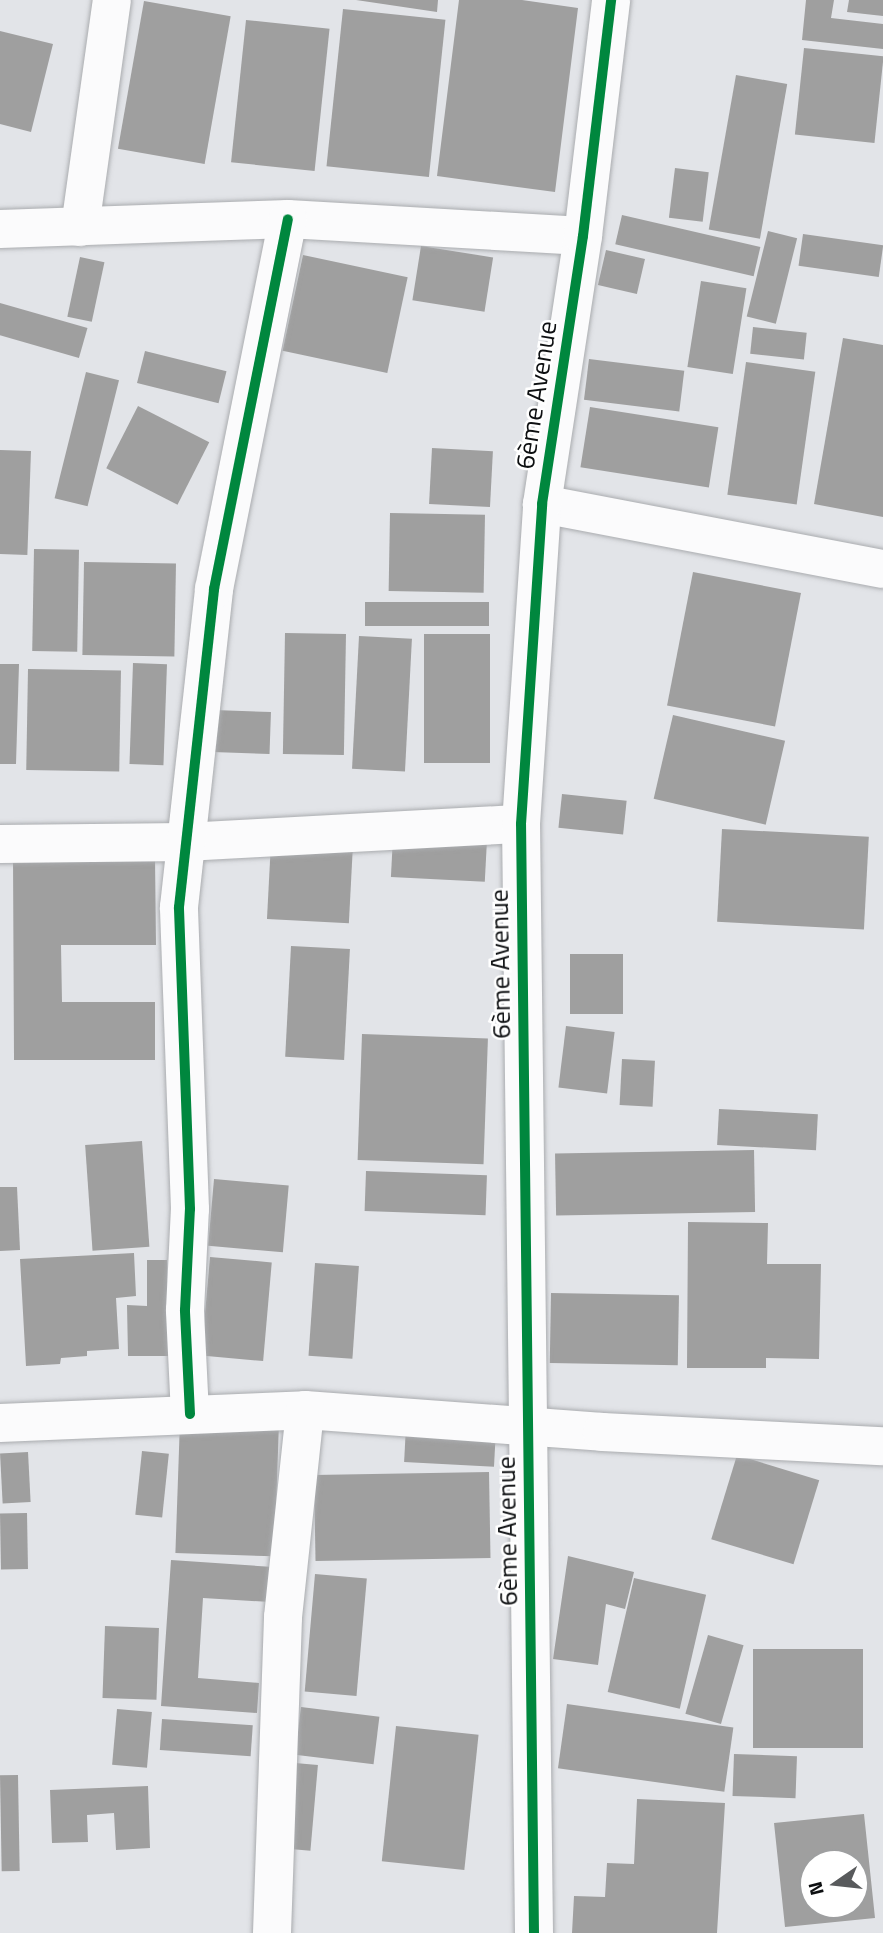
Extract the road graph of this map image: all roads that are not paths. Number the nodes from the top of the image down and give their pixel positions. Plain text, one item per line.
1 (112, 0) edge
2 (611, 0) edge
3 (288, 219) junction
4 (79, 227) junction
5 (0, 229) edge
6 (583, 236) junction
7 (542, 504) junction
8 (883, 569) edge
9 (521, 824) junction
10 (185, 842) junction
11 (0, 844) edge
12 (305, 1410) junction
13 (190, 1414) junction
14 (0, 1423) edge
15 (528, 1424) junction
16 (883, 1446) edge
17 (272, 1933) edge
18 (534, 1933) edge

1 - 4 street
2 - 6 street, 6ème Avenue
3 - 4 street
3 - 6 street
3 - 10 street
4 - 5 street
6 - 7 street, 6ème Avenue
7 - 8 street
7 - 9 street, 6ème Avenue
9 - 10 street
9 - 15 street, 6ème Avenue
10 - 11 street
10 - 13 street
12 - 13 street
12 - 15 street
12 - 17 street
13 - 14 street
15 - 16 street
15 - 18 street, 6ème Avenue

